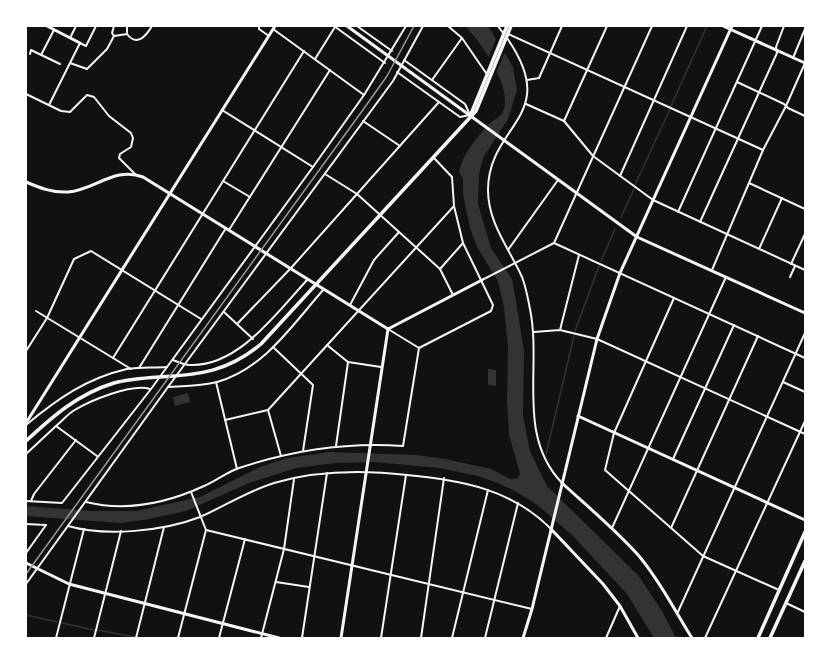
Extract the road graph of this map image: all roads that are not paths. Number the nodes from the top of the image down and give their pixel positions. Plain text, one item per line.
1 (47, 26) edge
2 (76, 26) edge
3 (96, 26) edge
4 (114, 26) edge
5 (127, 26) edge
6 (152, 26) edge
7 (259, 26) edge
8 (335, 26) edge
9 (347, 26) edge
10 (358, 26) edge
11 (406, 26) edge
12 (423, 26) edge
13 (448, 26) edge
14 (498, 26) edge
15 (507, 26) edge
16 (511, 26) edge
17 (562, 26) edge
18 (608, 26) edge
19 (652, 26) edge
20 (687, 26) edge
21 (723, 26) edge
22 (762, 26) edge
23 (784, 26) edge
24 (274, 27) edge
25 (52, 28) edge
26 (731, 28) edge
27 (805, 29) edge
28 (127, 34) junction
29 (114, 36) junction
30 (269, 36) junction
31 (505, 37) junction
32 (70, 38) junction
33 (462, 38) junction
34 (756, 41) junction
35 (80, 43) junction
36 (776, 50) junction
37 (304, 51) junction
38 (392, 51) junction
39 (550, 53) junction
40 (30, 54) dead end
41 (41, 55) junction
42 (793, 58) junction
43 (315, 59) junction
44 (404, 60) junction
45 (70, 63) junction
46 (385, 63) junction
47 (805, 63) edge
48 (60, 64) dead end
49 (330, 70) junction
50 (588, 70) junction
51 (397, 72) junction
52 (486, 73) junction
53 (432, 80) junction
54 (527, 80) junction
55 (737, 82) junction
56 (624, 86) junction
57 (760, 92) junction
58 (26, 94) edge
59 (364, 95) junction
60 (654, 100) junction
61 (439, 102) junction
62 (526, 104) junction
63 (49, 105) junction
64 (786, 106) junction
65 (222, 110) junction
66 (470, 115) junction
67 (805, 116) edge
68 (691, 118) junction
69 (363, 121) junction
70 (564, 121) junction
71 (716, 129) junction
72 (254, 130) junction
73 (738, 138) junction
74 (506, 141) junction
75 (400, 146) junction
76 (282, 147) junction
77 (763, 150) junction
78 (593, 156) junction
79 (433, 157) junction
80 (313, 166) junction
81 (324, 174) junction
82 (136, 175) junction
83 (620, 176) junction
84 (559, 179) junction
85 (223, 181) junction
86 (26, 182) edge
87 (748, 183) junction
88 (577, 192) junction
89 (170, 193) junction
90 (357, 194) junction
91 (250, 197) junction
92 (782, 198) junction
93 (653, 200) junction
94 (454, 206) junction
95 (805, 209) edge
96 (678, 212) junction
97 (202, 214) junction
98 (380, 215) junction
99 (700, 222) junction
100 (228, 229) junction
101 (399, 232) junction
102 (727, 234) junction
103 (805, 234) edge
104 (637, 236) junction
105 (463, 243) junction
106 (554, 243) junction
107 (255, 246) junction
108 (416, 248) junction
109 (759, 249) junction
110 (508, 250) junction
111 (267, 254) junction
112 (580, 255) junction
113 (514, 263) junction
114 (791, 264) junction
115 (795, 266) junction
116 (291, 268) junction
117 (122, 269) junction
118 (440, 269) junction
119 (805, 270) edge
120 (712, 271) junction
121 (620, 273) junction
122 (726, 277) junction
123 (790, 277) dead end
124 (308, 279) junction
125 (482, 280) junction
126 (317, 285) junction
127 (324, 289) junction
128 (155, 290) junction
129 (453, 295) junction
130 (674, 298) junction
131 (179, 305) junction
132 (350, 305) junction
133 (36, 311) dead end
134 (358, 311) junction
135 (224, 312) junction
136 (805, 313) edge
137 (709, 314) junction
138 (47, 318) junction
139 (202, 319) junction
140 (237, 324) junction
141 (734, 325) junction
142 (388, 329) junction
143 (560, 330) junction
144 (534, 332) junction
145 (805, 333) edge
146 (758, 336) junction
147 (80, 338) junction
148 (253, 339) junction
149 (597, 339) junction
150 (327, 345) junction
151 (273, 347) junction
152 (419, 348) junction
153 (26, 351) edge
154 (796, 354) junction
155 (112, 358) junction
156 (805, 358) edge
157 (173, 360) junction
158 (646, 361) junction
159 (348, 362) junction
160 (185, 364) junction
161 (167, 367) junction
162 (381, 367) junction
163 (139, 368) junction
164 (131, 369) junction
165 (301, 374) junction
166 (681, 377) junction
167 (216, 382) junction
168 (783, 382) junction
169 (168, 387) junction
170 (705, 388) junction
171 (151, 390) junction
172 (805, 392) edge
173 (730, 399) junction
174 (268, 410) junction
175 (578, 416) junction
176 (767, 416) junction
177 (225, 420) junction
178 (805, 421) edge
179 (26, 424) edge
180 (56, 426) junction
181 (800, 431) junction
182 (614, 433) junction
183 (805, 434) edge
184 (76, 440) junction
185 (26, 441) edge
186 (369, 444) junction
187 (336, 447) junction
188 (648, 448) junction
189 (303, 451) junction
190 (26, 454) edge
191 (97, 456) junction
192 (281, 456) junction
193 (673, 459) junction
194 (237, 469) junction
195 (697, 470) junction
196 (365, 472) junction
197 (327, 473) junction
198 (406, 475) junction
199 (294, 478) junction
200 (444, 478) junction
201 (562, 483) junction
202 (735, 488) junction
203 (488, 490) junction
204 (629, 491) junction
205 (191, 492) junction
206 (26, 501) edge
207 (32, 501) junction
208 (86, 502) junction
209 (518, 503) junction
210 (767, 503) junction
211 (200, 516) junction
212 (805, 520) edge
213 (26, 524) edge
214 (68, 526) junction
215 (164, 527) junction
216 (612, 528) junction
217 (670, 528) junction
218 (84, 529) junction
219 (551, 529) junction
220 (206, 530) junction
221 (121, 531) junction
222 (805, 532) edge
223 (245, 539) junction
224 (284, 549) junction
225 (26, 553) edge
226 (314, 556) junction
227 (703, 556) junction
228 (805, 561) edge
229 (26, 563) edge
230 (352, 566) junction
231 (37, 569) junction
232 (736, 571) junction
233 (391, 575) junction
234 (276, 582) junction
235 (26, 584) edge
236 (69, 584) junction
237 (429, 584) junction
238 (309, 587) junction
239 (778, 590) junction
240 (463, 593) junction
241 (105, 594) junction
242 (494, 600) junction
243 (786, 603) junction
244 (145, 604) junction
245 (620, 606) junction
246 (532, 610) junction
247 (805, 612) edge
248 (184, 614) junction
249 (677, 614) junction
250 (223, 624) junction
251 (262, 634) junction
252 (56, 638) edge
253 (94, 638) edge
254 (136, 638) edge
255 (178, 638) edge
256 (220, 638) edge
257 (261, 638) edge
258 (279, 638) edge
259 (302, 638) edge
260 (341, 638) edge
261 (381, 638) edge
262 (420, 638) edge
263 (452, 638) edge
264 (485, 638) edge
265 (523, 638) edge
266 (606, 638) edge
267 (638, 638) edge
268 (692, 638) edge
269 (705, 638) edge
270 (758, 638) edge
271 (770, 638) edge

1 - 25 street
2 - 32 street
3 - 35 street
4 - 29 street
5 - 28 street
6 - 28 street
7 - 30 street
8 - 43 street
8 - 46 street
9 - 66 street
10 - 38 street
11 - 38 street
12 - 44 street
13 - 33 street
14 - 31 street
15 - 31 main road
16 - 31 main road
17 - 39 street
18 - 50 street
19 - 56 street
20 - 60 street
21 - 26 street
22 - 34 street
23 - 36 street
24 - 30 street
24 - 37 street
25 - 32 street
25 - 41 street
26 - 34 street
26 - 68 street
27 - 42 street
28 - 29 street
29 - 45 street
30 - 65 street
31 - 39 street
31 - 52 main road
31 - 54 street
31 - 66 main road
32 - 35 street
33 - 52 street
33 - 53 street
34 - 36 street
34 - 55 street
35 - 45 street
36 - 42 street
36 - 57 street
37 - 43 street
37 - 72 street
38 - 46 street
39 - 50 street
39 - 54 street
40 - 41 street
41 - 48 street
42 - 47 street
43 - 49 street
44 - 51 street
44 - 53 street
45 - 63 street
46 - 59 street
47 - 64 street
49 - 59 street
49 - 76 street
50 - 56 street
50 - 70 street
51 - 61 street
51 - 69 street
52 - 66 main road
53 - 66 street
54 - 62 street
55 - 57 street
55 - 71 street
56 - 60 street
56 - 78 street
57 - 64 street
57 - 73 street
58 - 63 street
59 - 80 street
60 - 68 street
60 - 83 street
61 - 66 street
61 - 75 street
62 - 70 street
62 - 74 street
63 - 82 street
64 - 67 street
64 - 77 street
65 - 72 street
65 - 89 street
66 - 74 street
66 - 79 main road
68 - 71 street
68 - 93 street
69 - 75 street
69 - 81 street
70 - 78 street
71 - 73 street
71 - 96 street
72 - 76 street
72 - 85 street
73 - 77 street
73 - 99 street
74 - 84 street
74 - 110 street
75 - 90 street
76 - 80 street
76 - 91 street
77 - 87 street
78 - 83 street
78 - 88 street
79 - 94 street
79 - 98 main road
80 - 107 street
81 - 90 street
81 - 111 street
82 - 86 street
82 - 89 street
83 - 93 street
84 - 88 street
84 - 110 street
85 - 91 street
85 - 97 street
87 - 92 street
87 - 102 street
88 - 104 street
88 - 106 street
89 - 97 street
89 - 117 street
90 - 98 street
90 - 116 street
91 - 100 street
92 - 95 street
92 - 109 street
93 - 96 street
93 - 104 street
94 - 105 street
94 - 108 street
96 - 99 street
97 - 100 street
97 - 128 street
98 - 101 street
98 - 126 main road
99 - 102 street
100 - 107 street
100 - 131 street
101 - 108 street
101 - 132 street
102 - 109 street
102 - 120 street
103 - 114 street
104 - 120 street
104 - 121 street
105 - 118 street
105 - 125 street
106 - 112 street
106 - 113 street
107 - 111 street
107 - 139 street
108 - 118 street
108 - 134 street
109 - 114 street
110 - 113 street
111 - 116 street
111 - 135 street
112 - 121 street
112 - 143 street
113 - 125 street
113 - 144 street
114 - 115 street
115 - 119 street
115 - 123 street
116 - 124 street
116 - 140 street
117 - 128 street
117 - 138 street
117 - 147 street
118 - 129 street
120 - 122 street
121 - 130 street
121 - 149 street
122 - 136 street
122 - 137 street
124 - 126 street
124 - 148 street
125 - 129 street
125 - 152 street
126 - 127 street
126 - 185 main road
127 - 132 street
127 - 151 street
128 - 131 street
128 - 155 street
129 - 142 street
130 - 137 street
130 - 158 street
131 - 139 street
131 - 163 street
132 - 134 street
133 - 138 street
134 - 142 street
134 - 150 street
135 - 140 street
135 - 160 street
137 - 141 street
137 - 166 street
138 - 147 street
138 - 153 street
139 - 157 street
140 - 148 street
141 - 146 street
141 - 170 street
142 - 152 street
142 - 162 street
143 - 144 street
143 - 149 street
144 - 201 street
145 - 154 street
146 - 154 street
146 - 173 street
147 - 155 street
147 - 179 street
148 - 160 street
149 - 158 street
149 - 175 street
150 - 159 street
150 - 165 street
151 - 165 street
151 - 167 street
152 - 186 street
154 - 156 street
154 - 168 street
155 - 164 street
157 - 160 street
157 - 161 street
158 - 166 street
158 - 182 street
159 - 162 street
159 - 187 street
160 - 169 street
161 - 163 street
161 - 171 street
162 - 186 street
163 - 164 street
164 - 179 street
165 - 174 street
165 - 189 street
166 - 170 street
166 - 188 street
167 - 169 street
167 - 177 street
168 - 172 street
168 - 176 street
169 - 208 street
170 - 173 street
170 - 193 street
171 - 180 street
171 - 191 street
173 - 176 street
173 - 195 street
174 - 177 street
174 - 192 street
175 - 182 street
175 - 201 street
176 - 181 street
176 - 202 street
177 - 194 street
178 - 181 street
180 - 184 street
180 - 190 street
181 - 183 street
181 - 210 street
182 - 188 street
182 - 204 street
184 - 191 street
184 - 207 street
186 - 187 street
186 - 196 street
187 - 189 street
188 - 193 street
188 - 204 street
189 - 192 street
191 - 207 street
192 - 194 street
193 - 195 street
194 - 205 street
195 - 202 street
195 - 217 street
196 - 197 street
196 - 198 street
196 - 230 street
197 - 199 street
197 - 226 street
198 - 200 street
198 - 233 street
199 - 211 street
199 - 224 street
200 - 203 street
200 - 237 street
201 - 216 street
201 - 219 street
202 - 210 street
202 - 227 street
203 - 209 street
203 - 240 street
204 - 216 street
204 - 217 street
205 - 208 street
205 - 211 street
206 - 207 street
208 - 214 street
209 - 219 street
209 - 242 street
210 - 212 street
210 - 232 street
211 - 215 street
211 - 220 street
213 - 225 street
214 - 218 street
214 - 231 street
215 - 221 street
215 - 244 street
216 - 249 street
217 - 227 street
218 - 221 street
218 - 236 street
219 - 245 street
219 - 246 street
220 - 223 street
220 - 248 street
221 - 241 street
222 - 239 main road
223 - 224 street
223 - 250 street
224 - 226 street
224 - 234 street
226 - 230 street
226 - 238 street
227 - 232 street
227 - 249 street
228 - 243 main road
229 - 231 street
230 - 233 street
230 - 260 street
231 - 235 street
231 - 236 street
232 - 239 street
232 - 269 street
233 - 237 street
233 - 261 street
234 - 238 street
234 - 251 street
236 - 241 street
236 - 252 street
237 - 240 street
237 - 262 street
238 - 259 street
239 - 270 main road
240 - 242 street
240 - 263 street
241 - 244 street
241 - 253 street
242 - 246 street
242 - 264 street
243 - 247 street
243 - 271 main road
244 - 248 street
244 - 254 street
245 - 266 street
245 - 267 street
246 - 265 street
248 - 250 street
248 - 255 street
249 - 268 street
250 - 251 street
250 - 256 street
251 - 257 street
251 - 258 street

